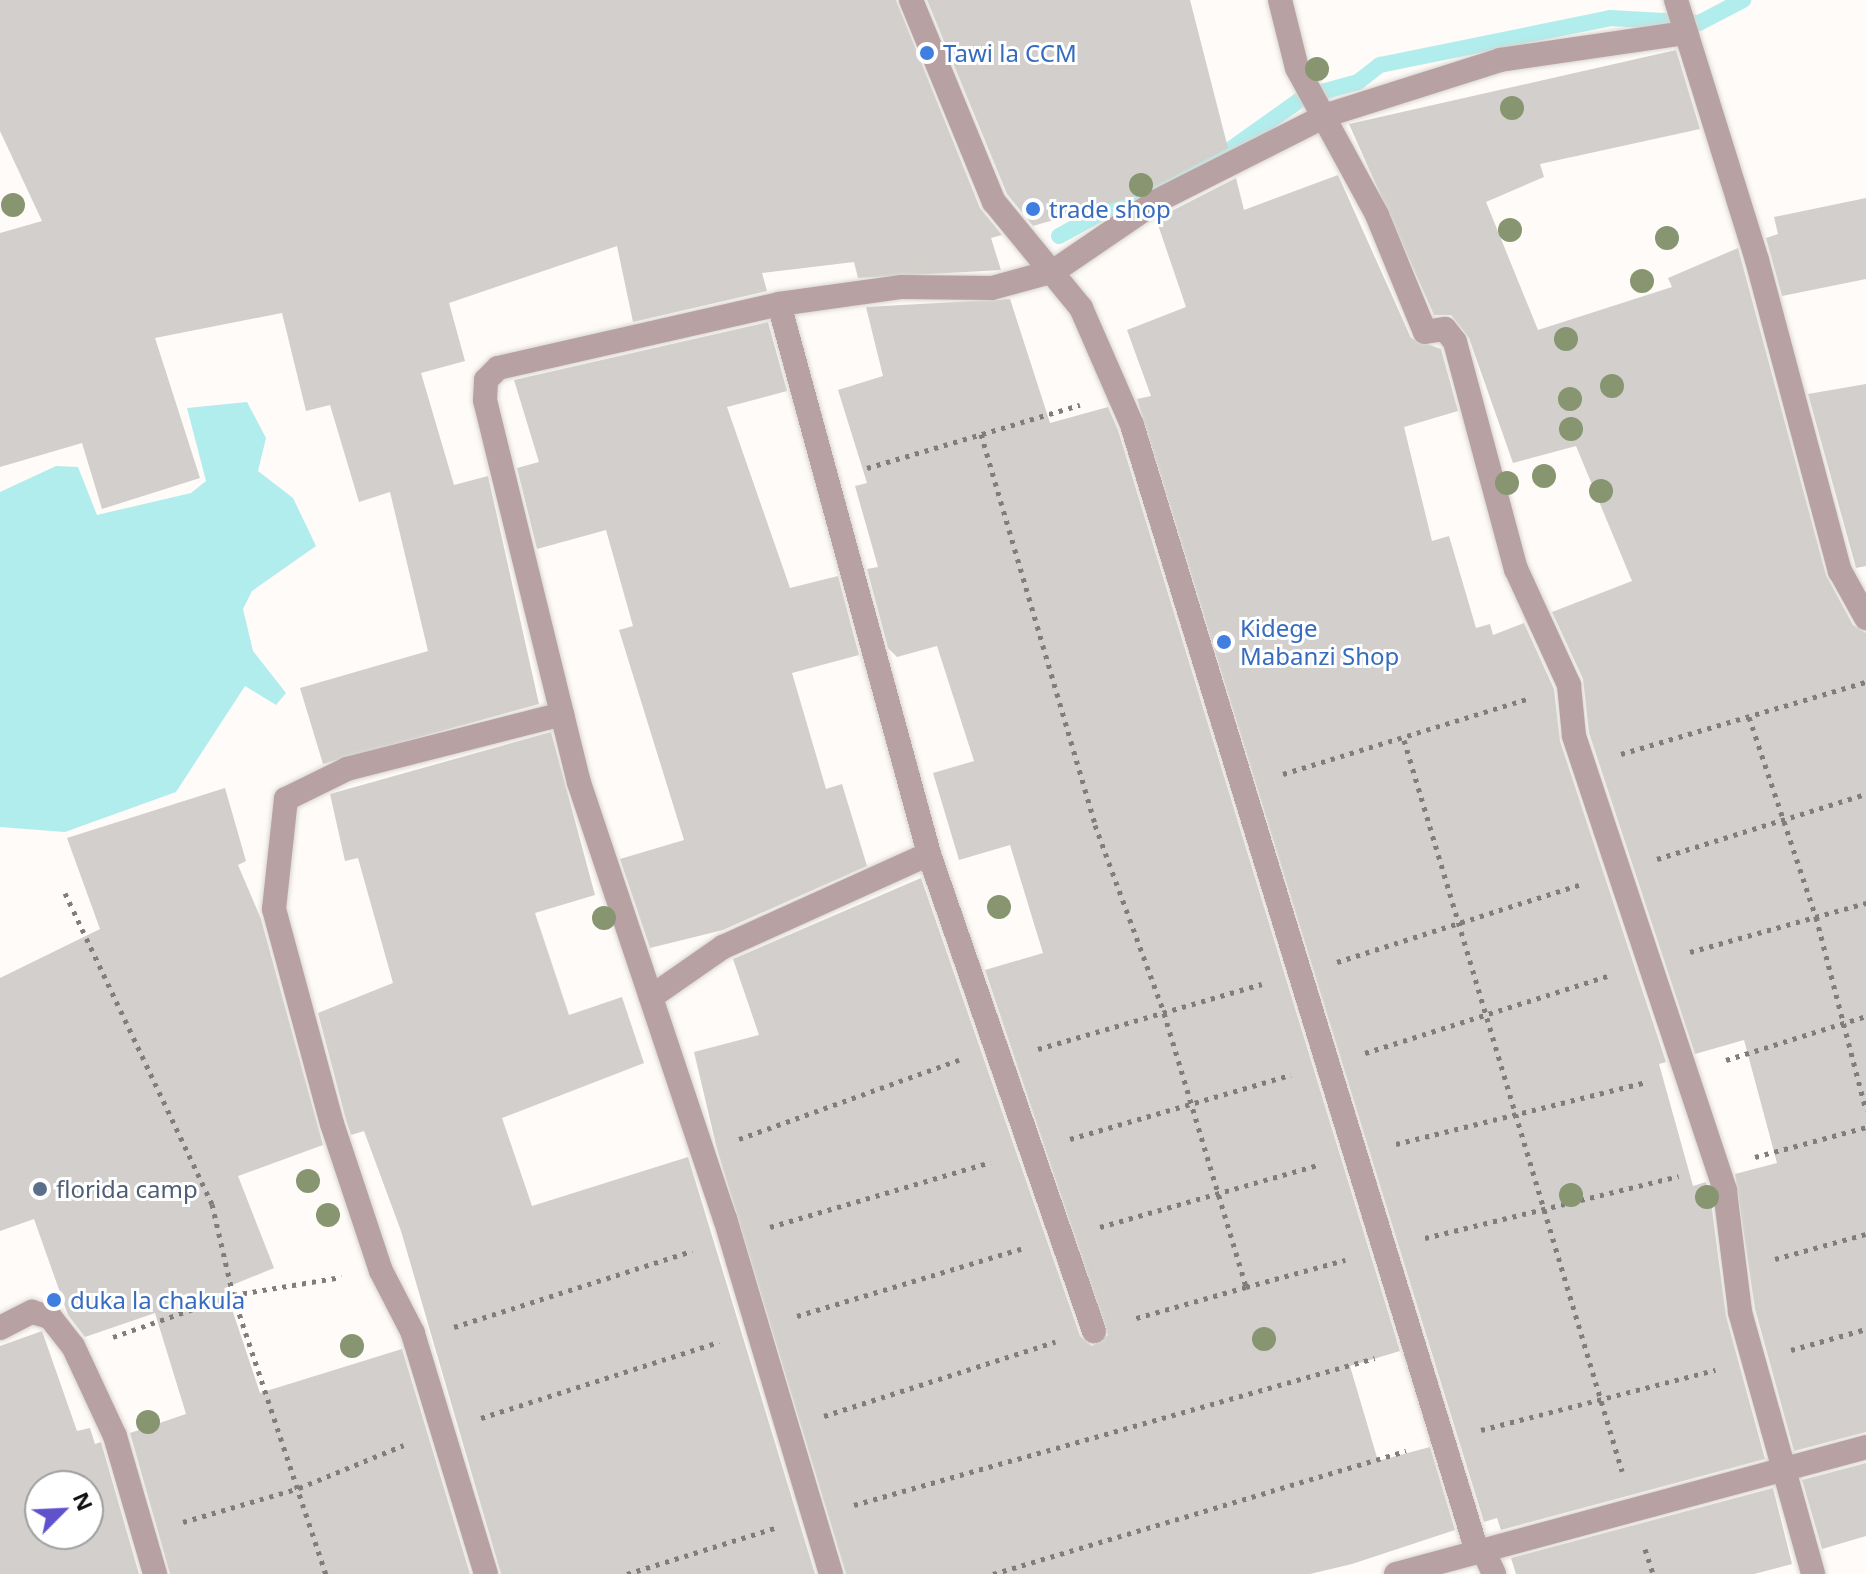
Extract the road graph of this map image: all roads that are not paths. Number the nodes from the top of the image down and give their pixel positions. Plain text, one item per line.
1 (911, 0) edge
2 (1280, 0) edge
3 (1676, 0) edge
4 (1686, 33) junction
5 (1327, 115) junction
6 (1054, 271) junction
7 (779, 304) junction
8 (1866, 618) edge
9 (562, 714) junction
10 (929, 854) junction
11 (651, 997) junction
12 (0, 1328) edge
13 (1094, 1331) road end
14 (1866, 1447) edge
15 (1788, 1468) junction
16 (1480, 1550) junction
17 (155, 1574) edge
18 (486, 1574) edge
19 (831, 1574) edge
20 (1396, 1574) edge
21 (1494, 1574) edge
22 (1813, 1574) edge

1 - 6 street
2 - 5 street
3 - 4 street
4 - 5 street
4 - 8 street
5 - 6 street
5 - 15 street
6 - 7 street
6 - 16 street
7 - 9 street
7 - 10 street
9 - 11 street
9 - 18 street
10 - 11 street
10 - 13 street
11 - 19 street
12 - 17 street
14 - 15 street
15 - 16 street
15 - 22 street
16 - 20 street
16 - 21 street

